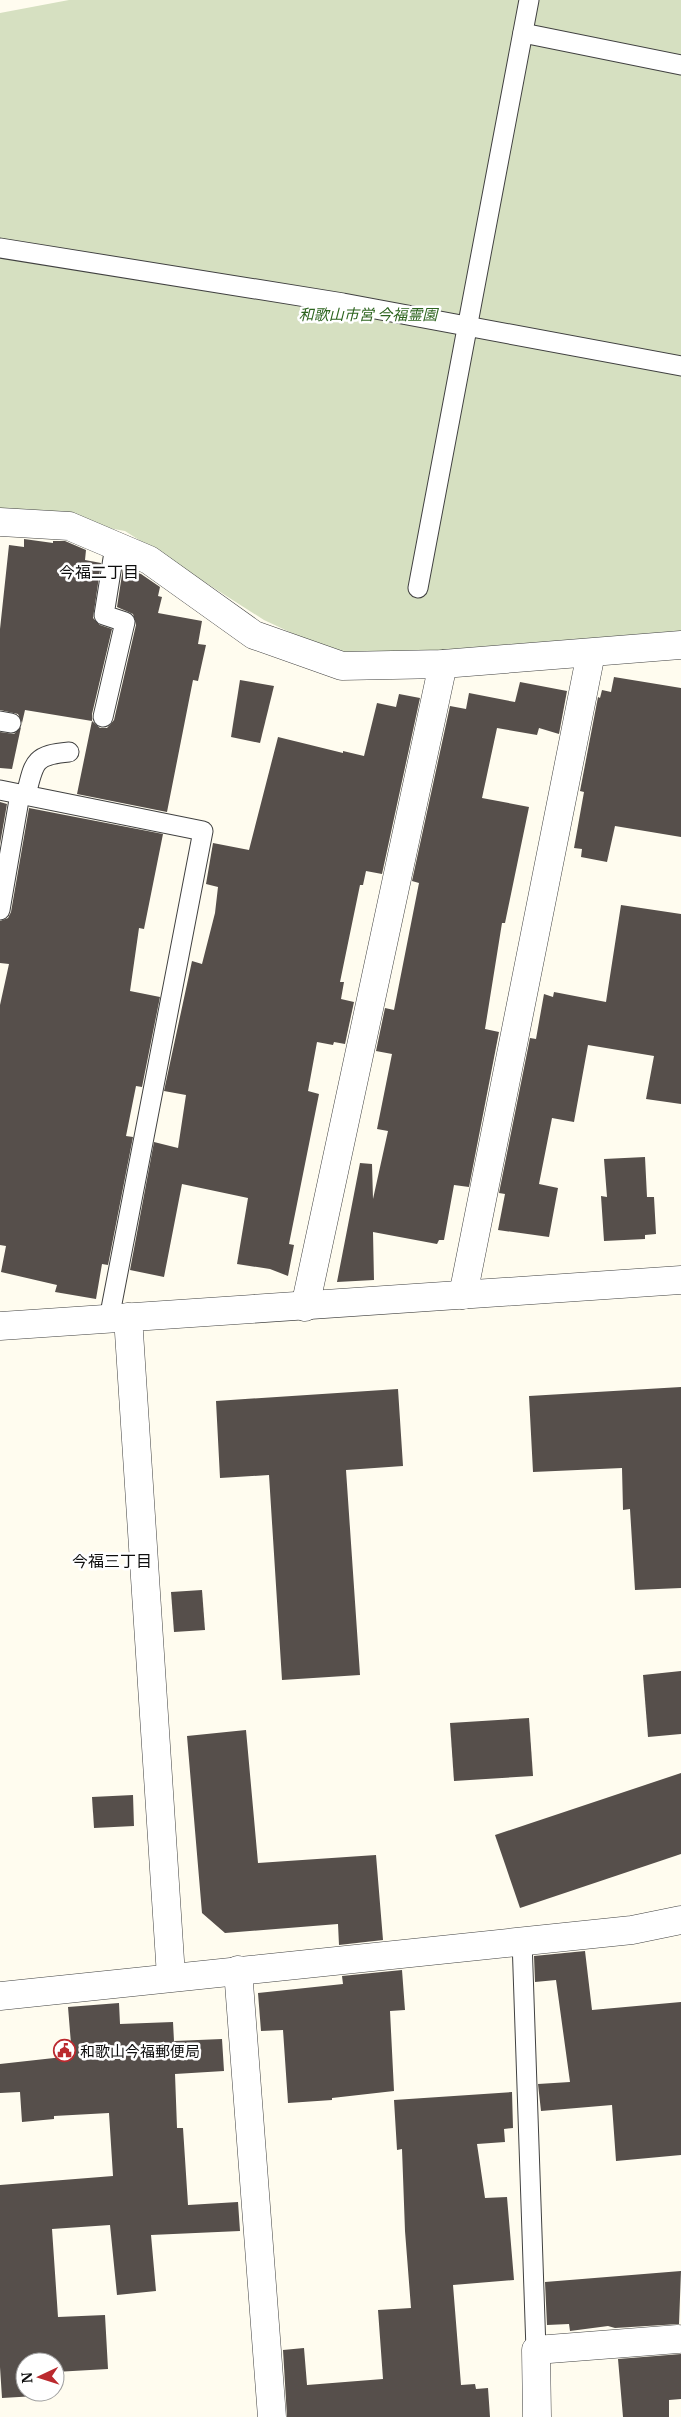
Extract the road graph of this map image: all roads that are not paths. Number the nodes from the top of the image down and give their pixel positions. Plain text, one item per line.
1 (529, 0) edge
2 (523, 32) junction
3 (681, 65) edge
4 (0, 248) edge
5 (468, 327) junction
6 (681, 366) edge
7 (0, 522) edge
8 (116, 546) junction
9 (418, 588) dead end
10 (681, 645) edge
11 (591, 653) junction
12 (443, 664) junction
13 (103, 717) dead end
14 (69, 752) dead end
15 (0, 790) edge
16 (23, 795) junction
17 (0, 910) edge
18 (681, 1280) edge
19 (463, 1295) junction
20 (305, 1307) junction
21 (119, 1318) junction
22 (0, 1326) edge
23 (681, 1920) edge
24 (522, 1940) junction
25 (238, 1970) junction
26 (171, 1976) junction
27 (0, 1996) edge
28 (678, 2339) dead end
29 (536, 2350) junction
30 (272, 2417) edge
31 (537, 2417) edge

1 - 2 lane
2 - 3 lane
2 - 5 lane
4 - 5 lane
5 - 6 lane
5 - 9 lane
7 - 8 street
8 - 12 street
8 - 13 lane
10 - 11 street
11 - 12 street
11 - 19 street
12 - 20 street
14 - 16 lane
15 - 16 lane
16 - 17 lane
16 - 21 lane
18 - 19 street
19 - 20 street
20 - 21 street
21 - 22 street
21 - 26 street
23 - 24 street
24 - 25 street
24 - 29 lane
25 - 26 street
25 - 30 street
26 - 27 street
28 - 29 street
29 - 31 street

